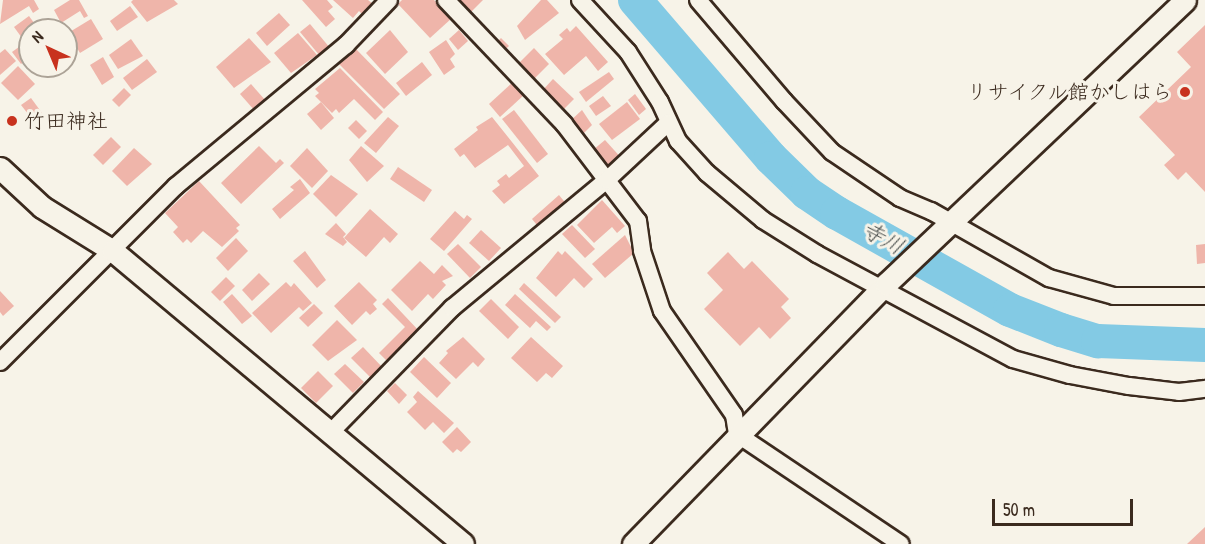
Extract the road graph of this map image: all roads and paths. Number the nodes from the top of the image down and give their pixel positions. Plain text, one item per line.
1 (389, 0) edge
2 (446, 0) edge
3 (580, 0) edge
4 (698, 0) edge
5 (1185, 0) edge
6 (668, 123) junction
7 (0, 168) edge
8 (607, 180) junction
9 (945, 226) junction
10 (113, 251) junction
11 (884, 286) junction
12 (1205, 296) edge
13 (0, 362) edge
14 (1205, 389) edge
15 (332, 431) junction
16 (736, 434) junction
17 (463, 544) edge
18 (633, 544) edge
19 (901, 544) edge

1 - 10 street
2 - 8 street
3 - 6 street
4 - 9 street
5 - 9 street
6 - 8 street
6 - 11 street
7 - 10 street
8 - 15 street
8 - 16 street
9 - 11 street
9 - 12 street
10 - 13 street
10 - 15 street
11 - 14 street
11 - 16 street
15 - 17 street
16 - 18 street
16 - 19 street

